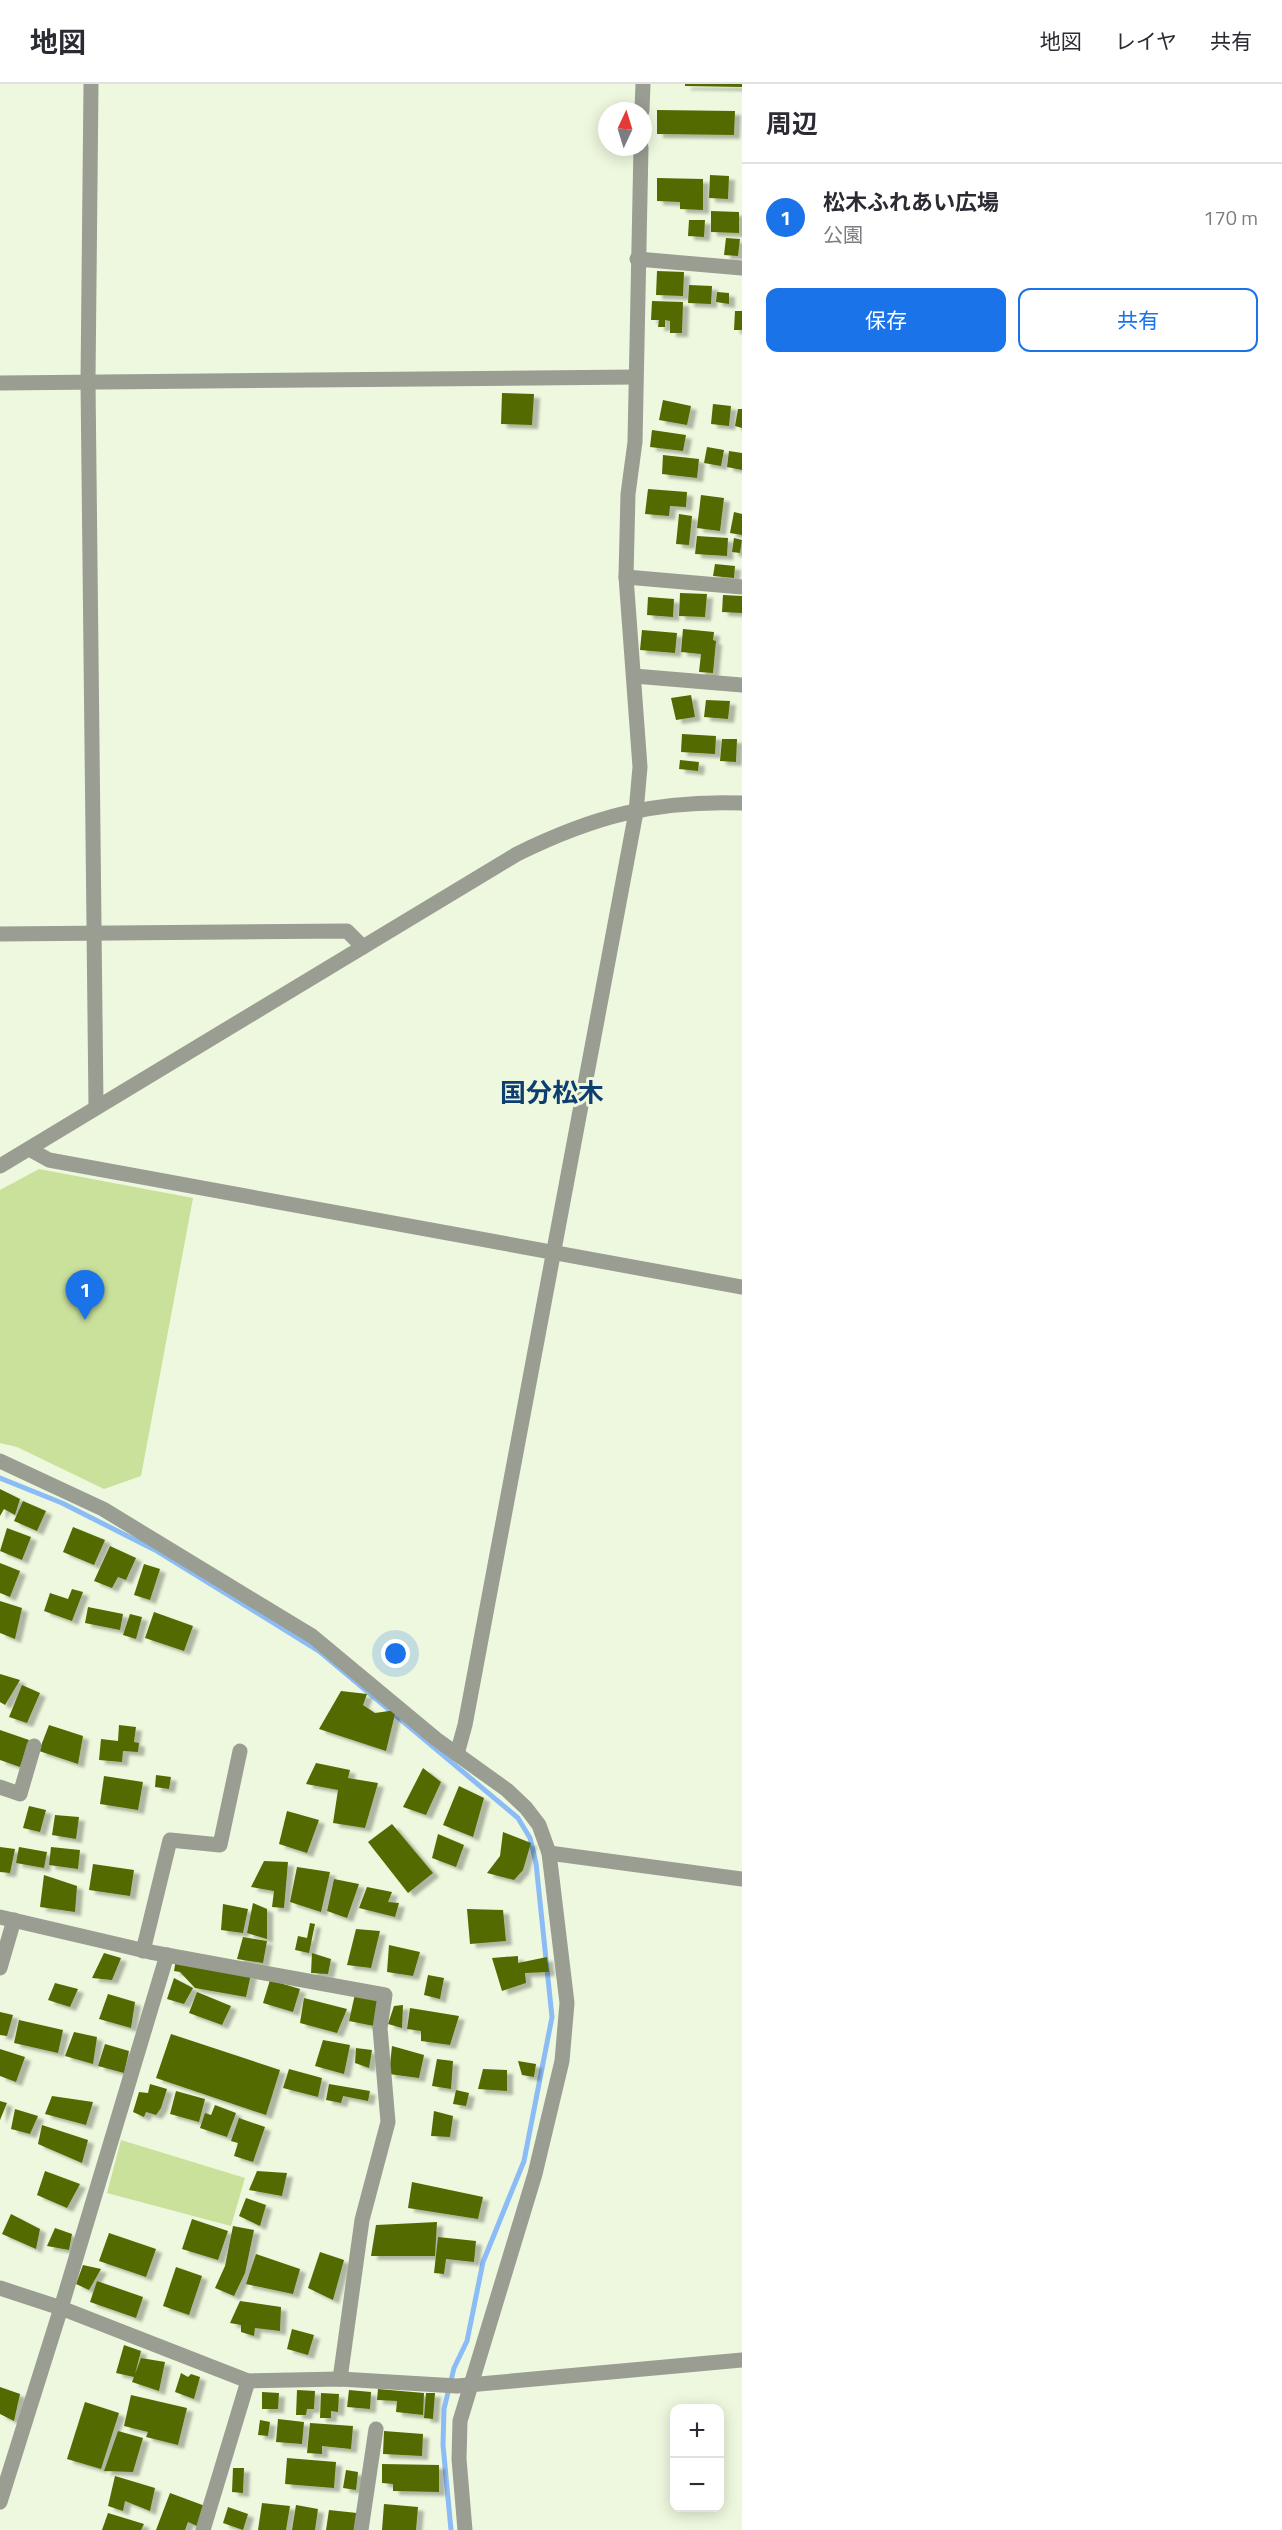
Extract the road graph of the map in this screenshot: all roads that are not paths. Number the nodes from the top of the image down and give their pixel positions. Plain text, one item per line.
1 (91, 84) edge
2 (643, 84) edge
3 (642, 102) edge
4 (641, 156) edge
5 (637, 259) junction
6 (742, 268) edge
7 (635, 377) junction
8 (88, 381) junction
9 (0, 382) edge
10 (626, 577) junction
11 (742, 587) edge
12 (634, 676) junction
13 (742, 685) edge
14 (742, 802) edge
15 (636, 812) junction
16 (93, 933) junction
17 (0, 934) edge
18 (363, 947) junction
19 (96, 1107) junction
20 (29, 1149) junction
21 (0, 1166) edge
22 (552, 1253) junction
23 (742, 1287) edge
24 (0, 1461) edge
25 (34, 1746) dead end
26 (240, 1751) dead end
27 (457, 1754) junction
28 (0, 1787) edge
29 (549, 1852) junction
30 (742, 1879) edge
31 (7, 1918) edge
32 (143, 1951) junction
33 (167, 1955) junction
34 (0, 1968) edge
35 (0, 2288) edge
36 (62, 2308) junction
37 (742, 2360) edge
38 (340, 2379) junction
39 (248, 2381) junction
40 (464, 2385) junction
41 (376, 2429) dead end
42 (0, 2502) edge
43 (203, 2530) edge
44 (361, 2530) edge
45 (465, 2530) edge

1 - 8 street
2 - 3 street
4 - 5 street
5 - 6 street
5 - 7 street
7 - 8 street
7 - 10 street
8 - 9 street
8 - 16 street
10 - 11 street
10 - 12 street
12 - 13 street
12 - 15 street
14 - 15 street
15 - 18 street
15 - 22 street
16 - 17 street
16 - 18 street
16 - 19 street
18 - 19 street
19 - 20 street
20 - 21 street
20 - 22 street
22 - 23 street
22 - 27 street
24 - 27 street
25 - 28 street
26 - 32 street
27 - 29 street
29 - 30 street
29 - 40 street
31 - 32 street
31 - 34 street
32 - 33 street
33 - 36 street
33 - 38 street
35 - 36 street
36 - 39 street
36 - 42 street
37 - 40 street
38 - 39 street
38 - 40 street
39 - 43 street
40 - 45 street
41 - 44 street

